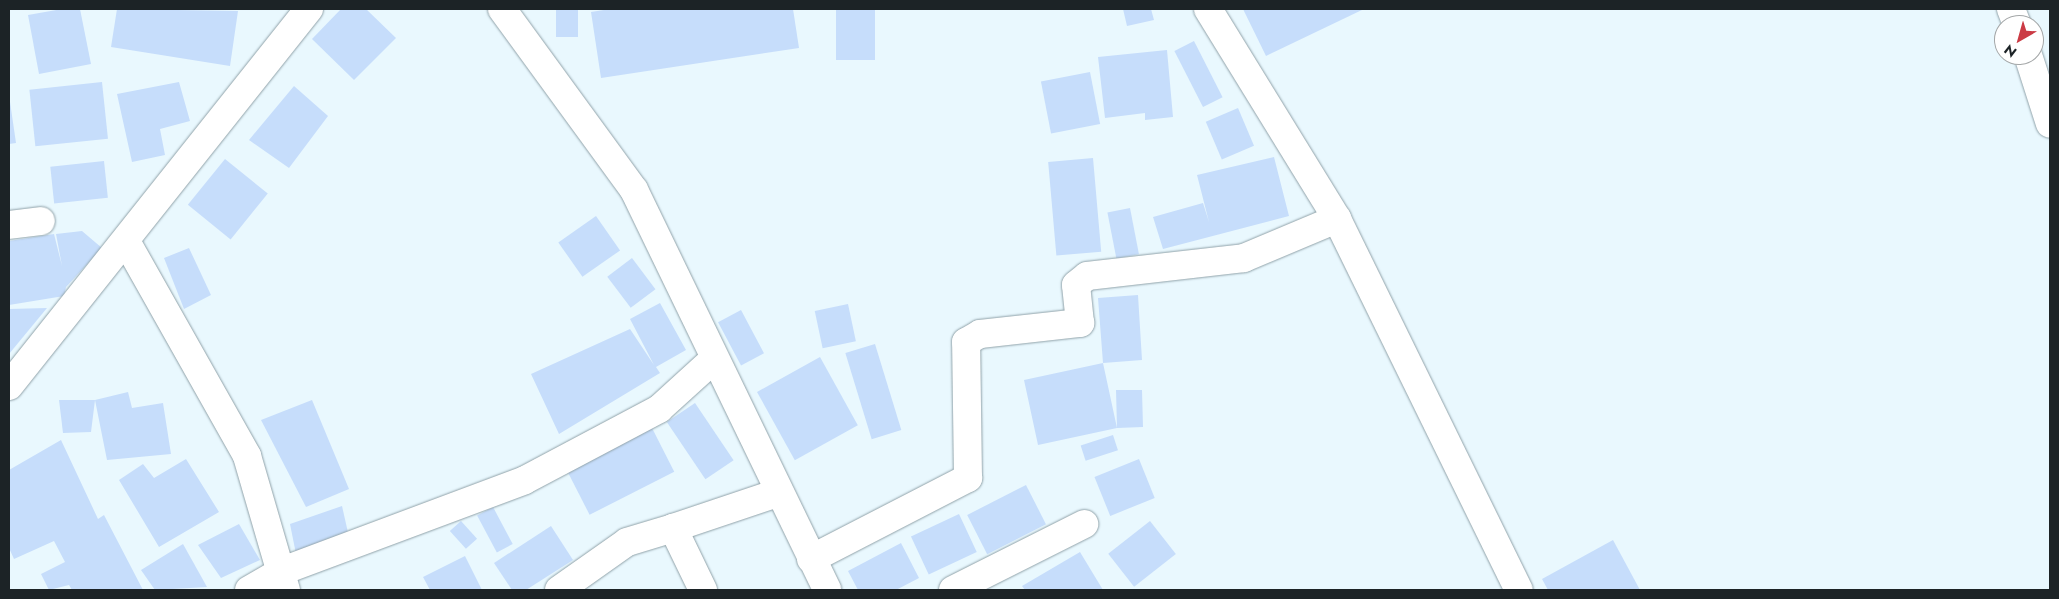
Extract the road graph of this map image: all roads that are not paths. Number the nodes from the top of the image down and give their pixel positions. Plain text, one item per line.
1 (502, 9) edge
2 (1208, 9) edge
3 (301, 13) edge
4 (2033, 65) edge
5 (2046, 90) edge
6 (2050, 124) edge
7 (1337, 219) junction
8 (41, 221) dead end
9 (9, 226) edge
10 (126, 241) junction
11 (713, 360) junction
12 (9, 386) edge
13 (777, 493) junction
14 (1084, 524) dead end
15 (673, 528) junction
16 (811, 559) junction
17 (284, 581) edge
18 (249, 590) edge
19 (559, 590) edge
20 (702, 590) edge
21 (827, 590) edge
22 (954, 590) edge
23 (1519, 590) edge

1 - 11 street
2 - 7 street
3 - 10 street
4 - 5 street
5 - 6 street
7 - 16 street
7 - 23 street
8 - 9 street
10 - 12 street
10 - 17 street
11 - 13 street
11 - 17 street
13 - 15 street
13 - 16 street
14 - 22 street
15 - 19 street
15 - 20 street
16 - 21 street
17 - 18 street

